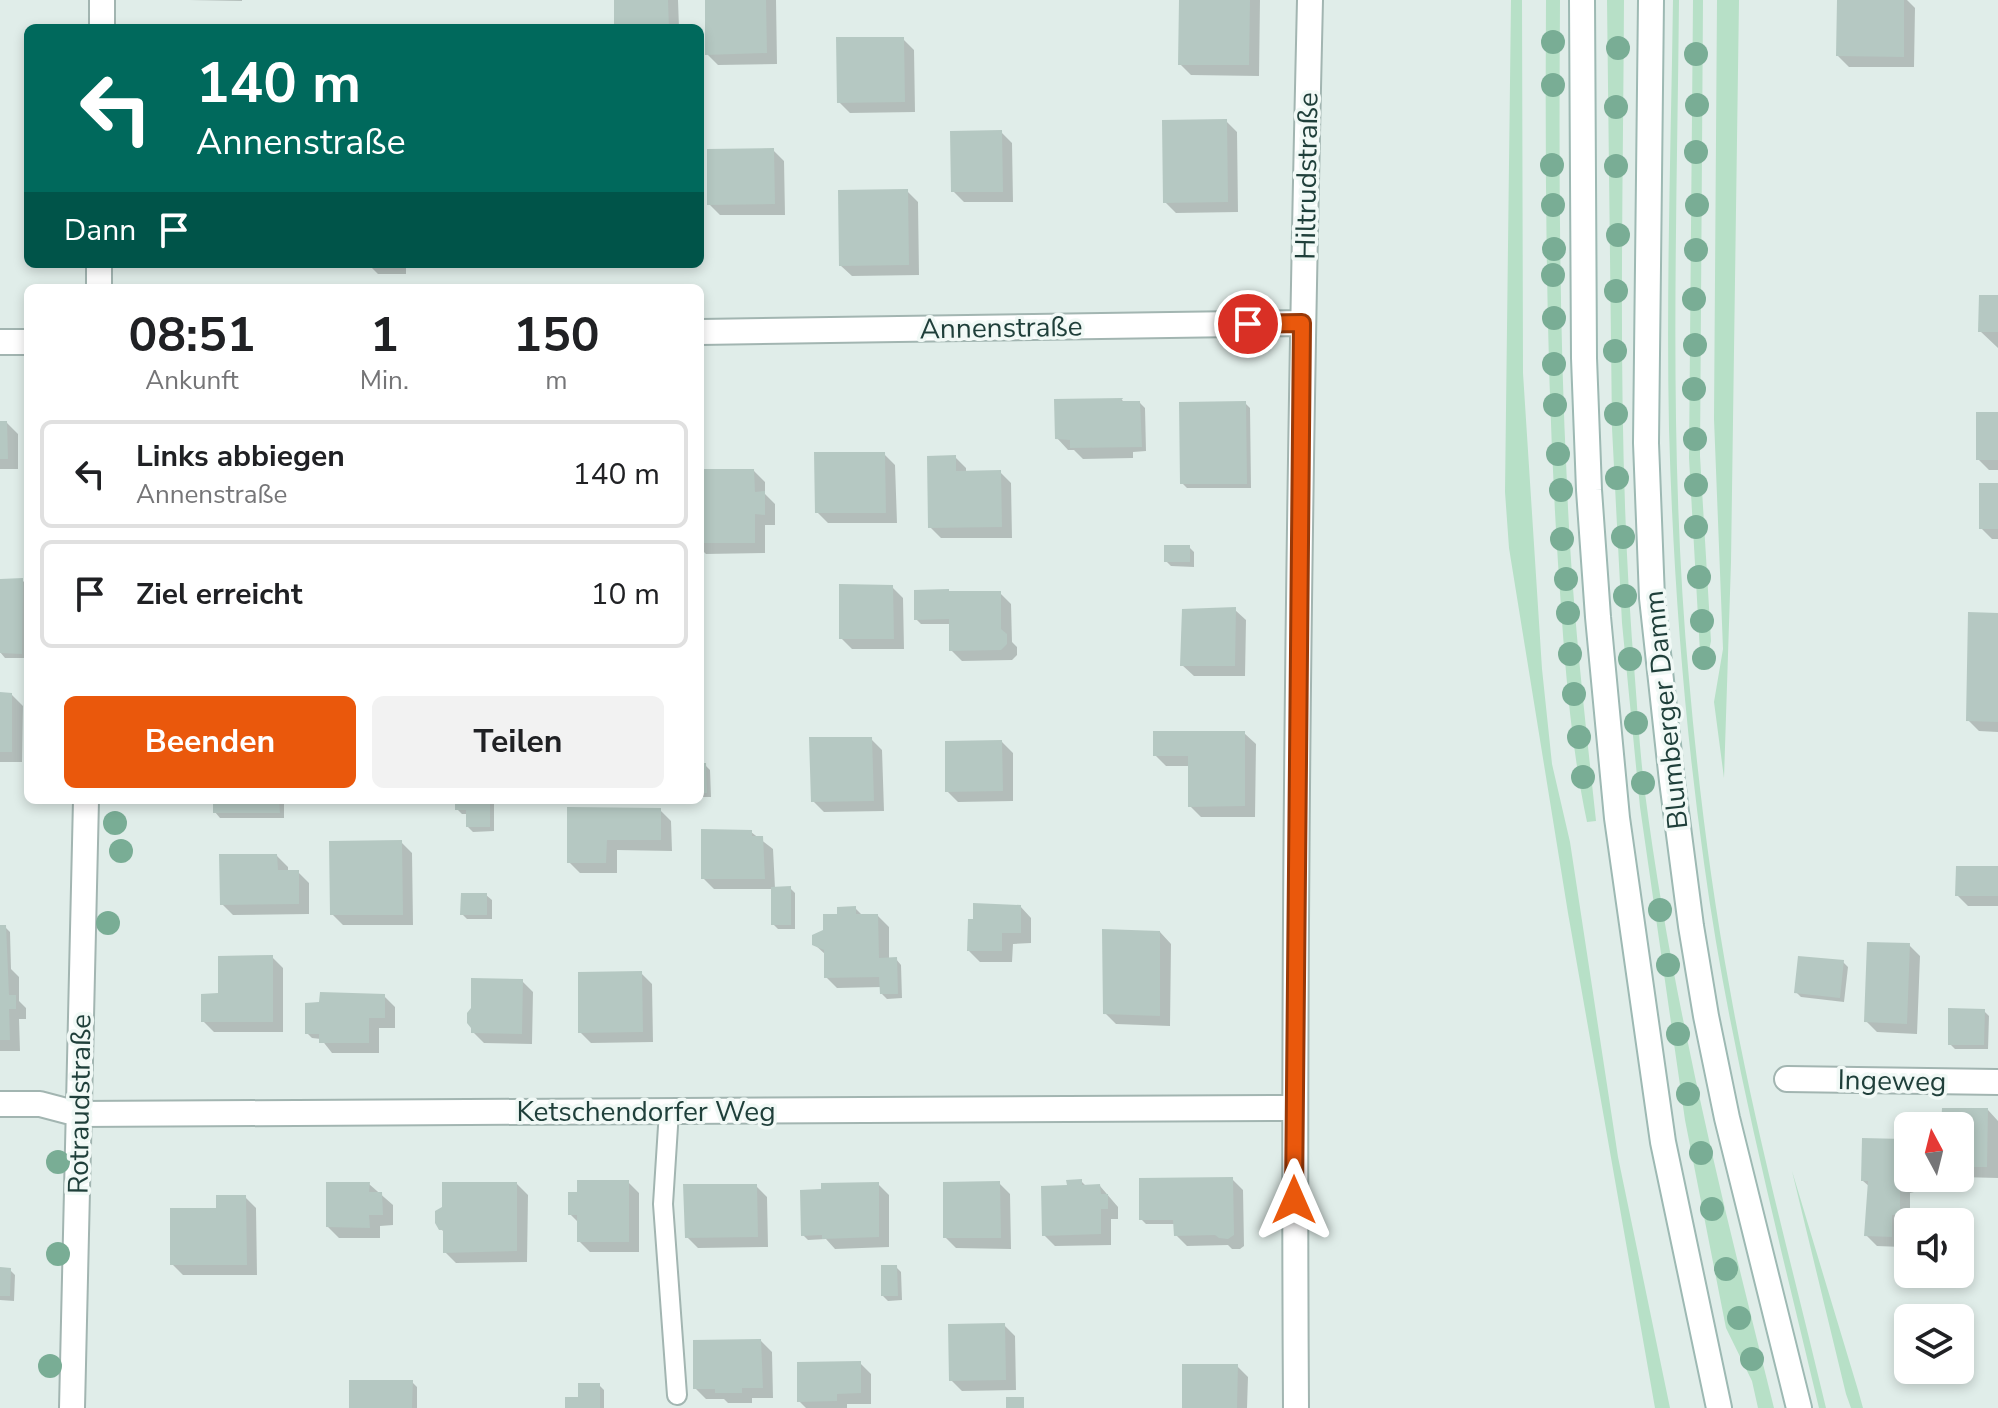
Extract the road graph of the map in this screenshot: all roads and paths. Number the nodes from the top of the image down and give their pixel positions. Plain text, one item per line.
1 (102, 0) edge
2 (1310, 0) edge
3 (1582, 0) edge
4 (1651, 0) edge
5 (102, 24) edge
6 (1302, 323) junction
7 (704, 332) edge
8 (0, 342) edge
9 (24, 342) edge
10 (86, 804) edge
11 (1787, 1079) dead end
12 (1998, 1082) edge
13 (0, 1104) edge
14 (1293, 1108) junction
15 (669, 1111) junction
16 (78, 1114) junction
17 (677, 1395) dead end
18 (72, 1408) edge
19 (1296, 1408) edge
20 (1719, 1408) edge
21 (1799, 1408) edge

1 - 5 street
2 - 6 street, Hiltrudstraße
3 - 20 street, Blumberger Damm
4 - 21 street, Blumberger Damm
6 - 7 street, Annenstraße
6 - 14 street, Hiltrudstraße
8 - 9 street
10 - 16 street, Rotraudstraße
11 - 12 street, Ingeweg
13 - 16 street, Ketschendorfer Weg
14 - 15 street, Ketschendorfer Weg
14 - 19 street, Hiltrudstraße
15 - 16 street, Ketschendorfer Weg
15 - 17 lane
16 - 18 street, Rotraudstraße

